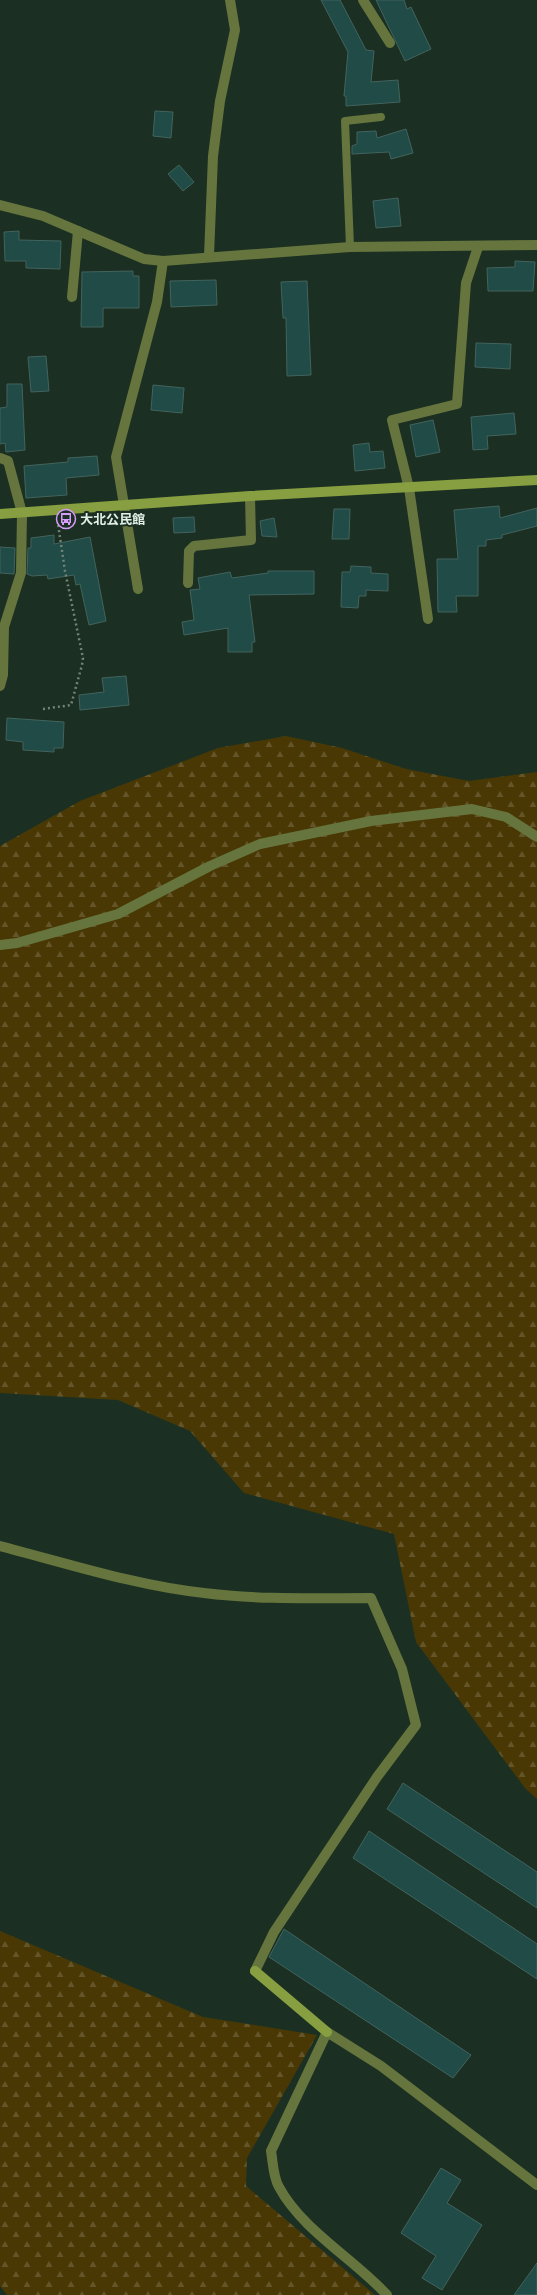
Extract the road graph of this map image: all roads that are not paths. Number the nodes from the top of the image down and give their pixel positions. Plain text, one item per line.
1 (230, 0) edge
2 (363, 0) edge
3 (390, 43) dead end
4 (381, 117) dead end
5 (0, 205) edge
6 (78, 231) junction
7 (537, 245) edge
8 (350, 247) junction
9 (478, 247) junction
10 (210, 256) junction
11 (163, 261) junction
12 (72, 297) dead end
13 (0, 458) edge
14 (537, 480) edge
15 (409, 488) junction
16 (250, 496) junction
17 (124, 505) junction
18 (22, 513) junction
19 (0, 514) edge
20 (188, 583) dead end
21 (138, 589) dead end
22 (428, 619) dead end
23 (0, 686) edge
24 (537, 837) edge
25 (0, 945) edge
26 (0, 1546) edge
27 (327, 2032) junction
28 (537, 2185) edge
29 (387, 2295) edge

1 - 10 street
2 - 3 street
4 - 8 lane
5 - 6 street
6 - 11 street
6 - 12 street
7 - 9 street
8 - 9 street
8 - 10 street
9 - 15 street
10 - 11 street
11 - 17 street
13 - 18 street
14 - 15 street
15 - 16 street
15 - 22 street
16 - 17 street
16 - 20 street
17 - 18 street
17 - 21 street
18 - 19 street
18 - 23 street
24 - 25 street
26 - 27 street
27 - 28 street
27 - 29 street

